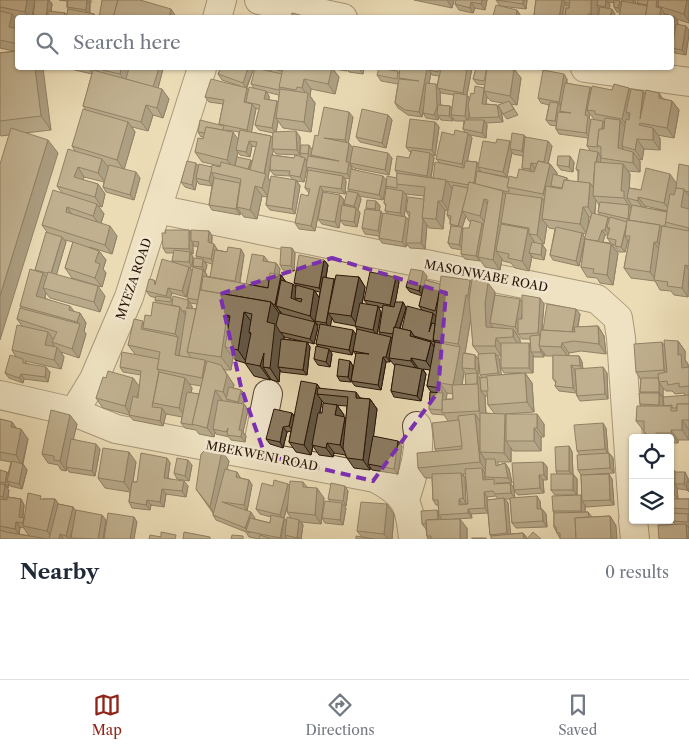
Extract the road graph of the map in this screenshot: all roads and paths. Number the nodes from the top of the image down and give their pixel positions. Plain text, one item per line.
1 (222, 0) edge
2 (258, 0) edge
3 (218, 15) edge
4 (329, 15) edge
5 (201, 70) edge
6 (600, 70) edge
7 (689, 82) edge
8 (157, 209) junction
9 (268, 394) dead end
10 (0, 396) edge
11 (74, 412) junction
12 (417, 426) dead end
13 (256, 455) junction
14 (631, 479) edge
15 (405, 500) junction
16 (633, 524) edge
17 (413, 539) edge
18 (635, 539) edge

1 - 3 street
2 - 4 street
5 - 8 street, MYEZA ROAD
6 - 7 street
8 - 11 street, MYEZA ROAD
8 - 14 street, MASONWABE ROAD
9 - 13 street
10 - 11 street
11 - 13 street, MBEKWENI ROAD
12 - 15 street
13 - 15 street, MBEKWENI ROAD
15 - 17 street
16 - 18 street

